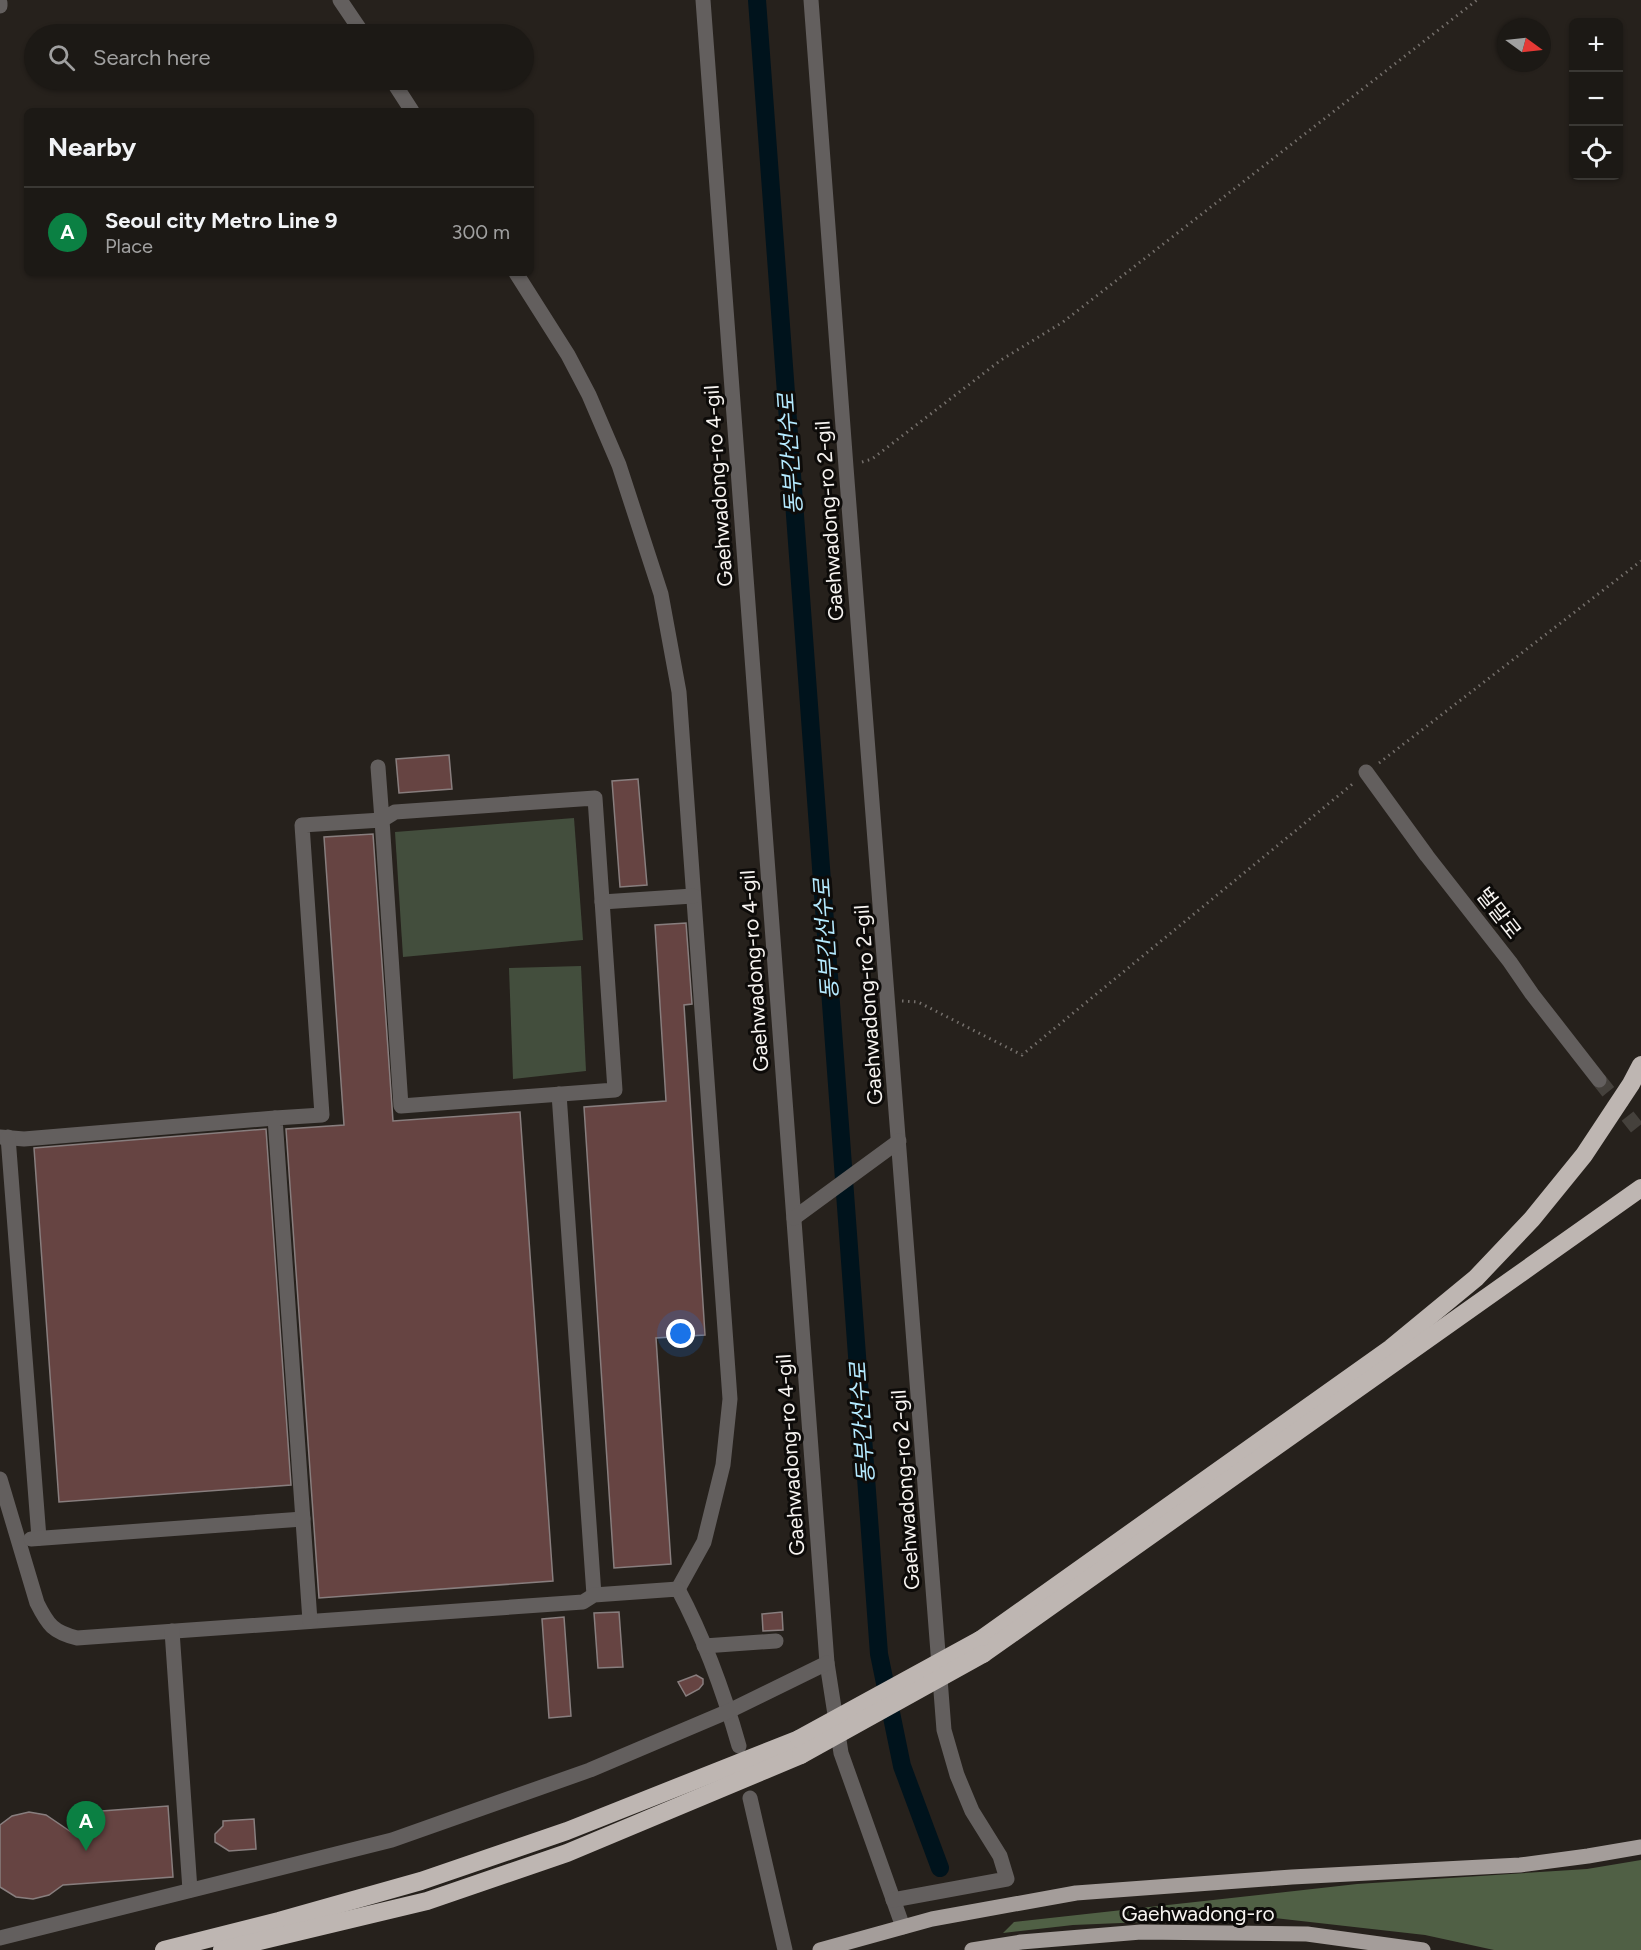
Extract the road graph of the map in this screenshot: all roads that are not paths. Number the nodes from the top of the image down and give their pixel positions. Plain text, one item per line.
1 (340, 0) edge
2 (703, 0) edge
3 (811, 0) edge
4 (356, 24) edge
5 (398, 90) edge
6 (410, 108) edge
7 (518, 276) edge
8 (378, 767) dead end
9 (1366, 772) road end
10 (382, 820) junction
11 (693, 896) junction
12 (602, 902) junction
13 (1641, 1065) edge
14 (1599, 1080) tunnel mouth
15 (559, 1094) junction
16 (275, 1118) junction
17 (4, 1137) edge
18 (899, 1141) junction
19 (1641, 1188) edge
20 (794, 1218) junction
21 (0, 1479) edge
22 (303, 1519) junction
23 (39, 1538) junction
24 (18, 1540) junction
25 (678, 1589) junction
26 (594, 1595) junction
27 (310, 1621) junction
28 (172, 1631) junction
29 (776, 1641) dead end
30 (704, 1646) junction
31 (982, 1647) junction
32 (827, 1663) junction
33 (729, 1711) junction
34 (739, 1746) dead end
35 (800, 1747) junction
36 (750, 1798) dead end
37 (1641, 1847) edge
38 (190, 1890) junction
39 (893, 1900) junction
40 (903, 1927) junction
41 (0, 1938) edge
42 (164, 1950) edge
43 (222, 1950) edge
44 (785, 1950) edge
45 (820, 1950) edge
46 (972, 1950) edge
47 (1423, 1950) edge

1 - 4 street
2 - 20 street, Gaehwadong-ro 4-gil
3 - 18 street, Gaehwadong-ro 2-gil
5 - 6 street
7 - 11 street
8 - 10 street
9 - 14 street, 벌말로
10 - 12 street
10 - 15 street
10 - 16 street
11 - 12 street
11 - 25 street
12 - 15 street
13 - 31 highway
15 - 26 street
16 - 17 street
16 - 22 street
17 - 23 street
18 - 20 street
18 - 39 street, Gaehwadong-ro 2-gil
19 - 31 highway
20 - 32 street, Gaehwadong-ro 4-gil
21 - 24 street
22 - 23 street
22 - 27 street
23 - 24 street
24 - 28 street
25 - 26 street
25 - 30 street
26 - 27 street
27 - 28 street
28 - 38 street
29 - 30 street
30 - 33 street
31 - 35 highway, bridge
32 - 33 street
32 - 39 street, Gaehwadong-ro 4-gil
33 - 34 street
33 - 38 street
35 - 42 highway
35 - 43 highway
36 - 44 street
37 - 40 main road
38 - 41 street
39 - 40 street, Gaehwadong-ro 4-gil
40 - 45 main road
46 - 47 main road, Gaehwadong-ro

